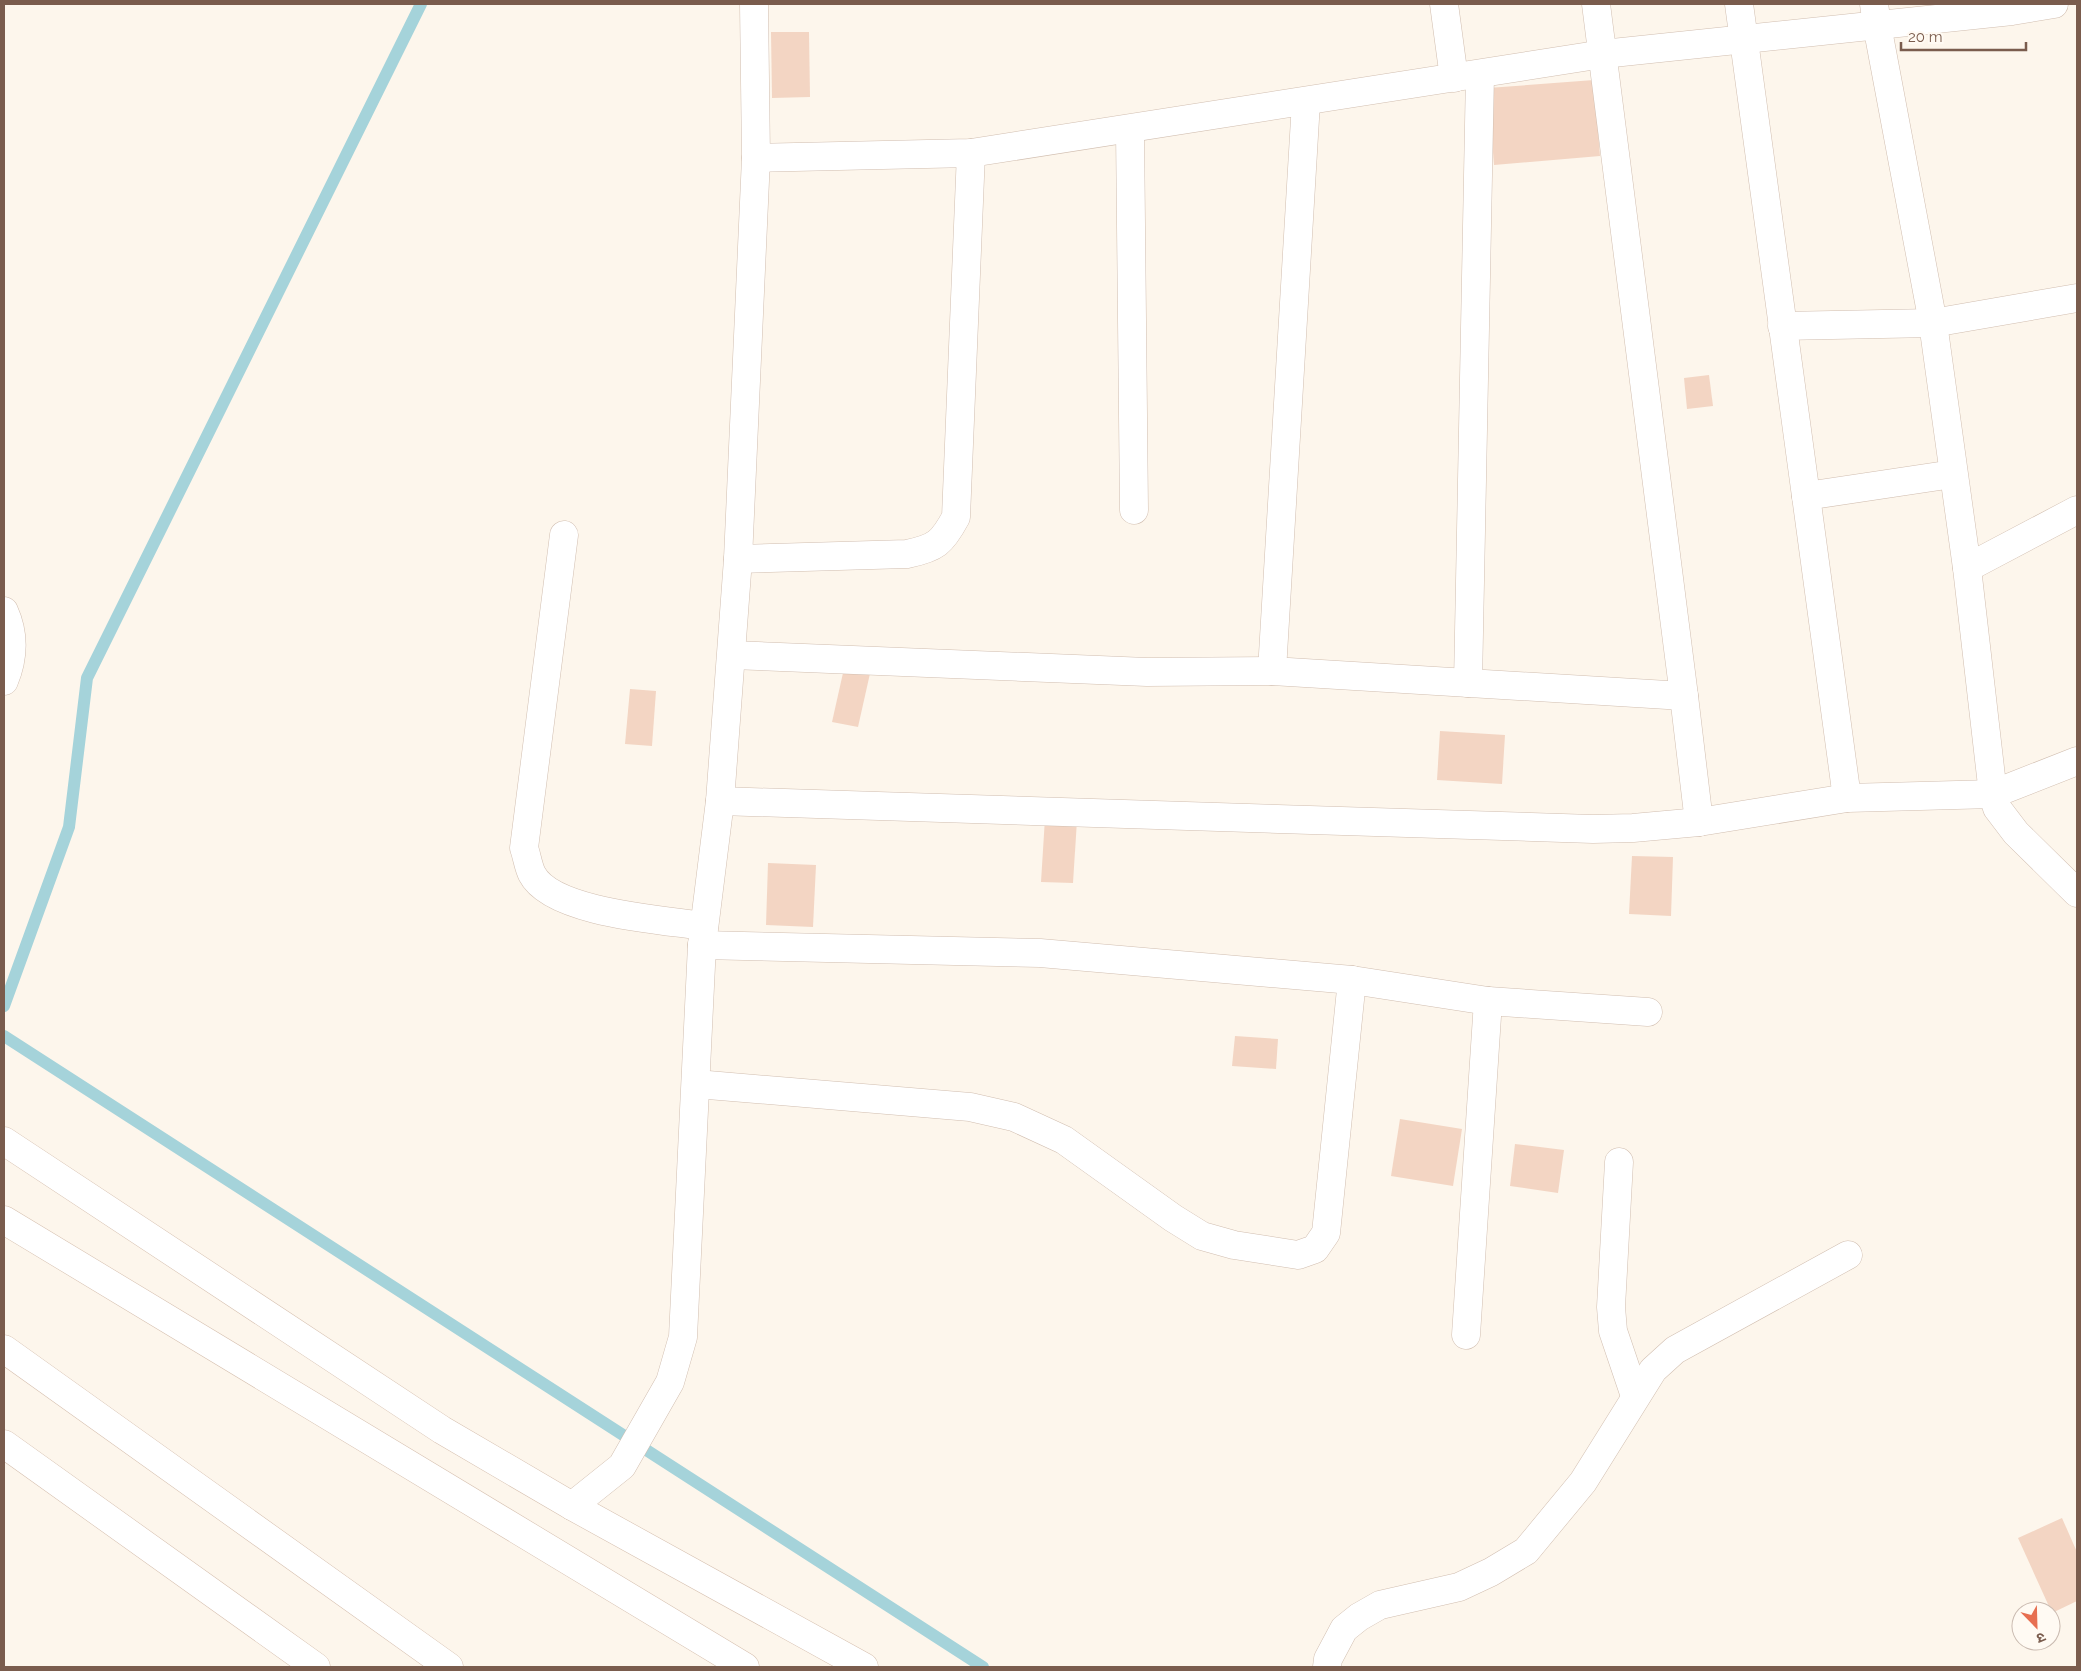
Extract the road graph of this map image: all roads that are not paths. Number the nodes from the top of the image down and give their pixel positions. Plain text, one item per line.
1 (754, 4) edge
2 (1444, 4) edge
3 (1596, 4) edge
4 (1739, 4) edge
5 (2054, 4) edge
6 (2012, 7) edge
7 (1876, 15) edge
8 (1744, 40) junction
9 (1602, 54) junction
10 (1467, 76) junction
11 (1306, 102) junction
12 (1130, 130) junction
13 (971, 153) junction
14 (756, 158) junction
15 (2077, 298) edge
16 (1933, 323) junction
17 (1782, 326) junction
18 (1953, 474) junction
19 (1806, 496) junction
20 (1134, 510) dead end
21 (2077, 510) edge
22 (564, 535) dead end
23 (738, 559) junction
24 (1967, 568) junction
25 (4, 611) edge
26 (732, 655) junction
27 (1272, 671) junction
28 (4, 681) edge
29 (1468, 683) junction
30 (1684, 696) junction
31 (2077, 761) edge
32 (1993, 794) junction
33 (1847, 798) junction
34 (720, 802) junction
35 (1699, 822) junction
36 (2077, 894) edge
37 (703, 936) junction
38 (1352, 980) junction
39 (1488, 1001) junction
40 (1648, 1012) dead end
41 (696, 1084) junction
42 (4, 1141) edge
43 (1619, 1162) dead end
44 (4, 1220) edge
45 (1848, 1255) dead end
46 (1466, 1335) dead end
47 (4, 1349) edge
48 (1636, 1396) junction
49 (4, 1444) edge
50 (572, 1506) junction
51 (316, 1667) edge
52 (449, 1667) edge
53 (745, 1667) edge
54 (864, 1667) edge
55 (1327, 1667) edge

1 - 14 street
2 - 10 street
3 - 9 street
4 - 8 street
5 - 6 street
6 - 7 street
7 - 8 street
7 - 16 street
8 - 9 street
8 - 17 street
9 - 10 street
9 - 30 street
10 - 11 street
10 - 29 street
11 - 12 street
11 - 27 street
12 - 13 street
12 - 20 street
13 - 14 street
13 - 23 street
14 - 23 street
15 - 16 street
16 - 17 street
16 - 18 street
17 - 19 street
18 - 19 street
18 - 24 street
19 - 33 street
21 - 24 street
22 - 37 street
23 - 26 street
24 - 32 street
25 - 28 street
26 - 27 street
26 - 34 street
27 - 29 street
29 - 30 street
30 - 35 street
31 - 32 street
32 - 33 street
32 - 36 street
33 - 35 street
34 - 35 street
34 - 37 street
37 - 38 street
37 - 41 street
38 - 39 street
38 - 41 street
39 - 40 street
39 - 46 street
41 - 50 street
42 - 50 street
43 - 48 street
44 - 53 street
45 - 48 street
47 - 52 street
48 - 55 street
49 - 51 street
50 - 54 street

